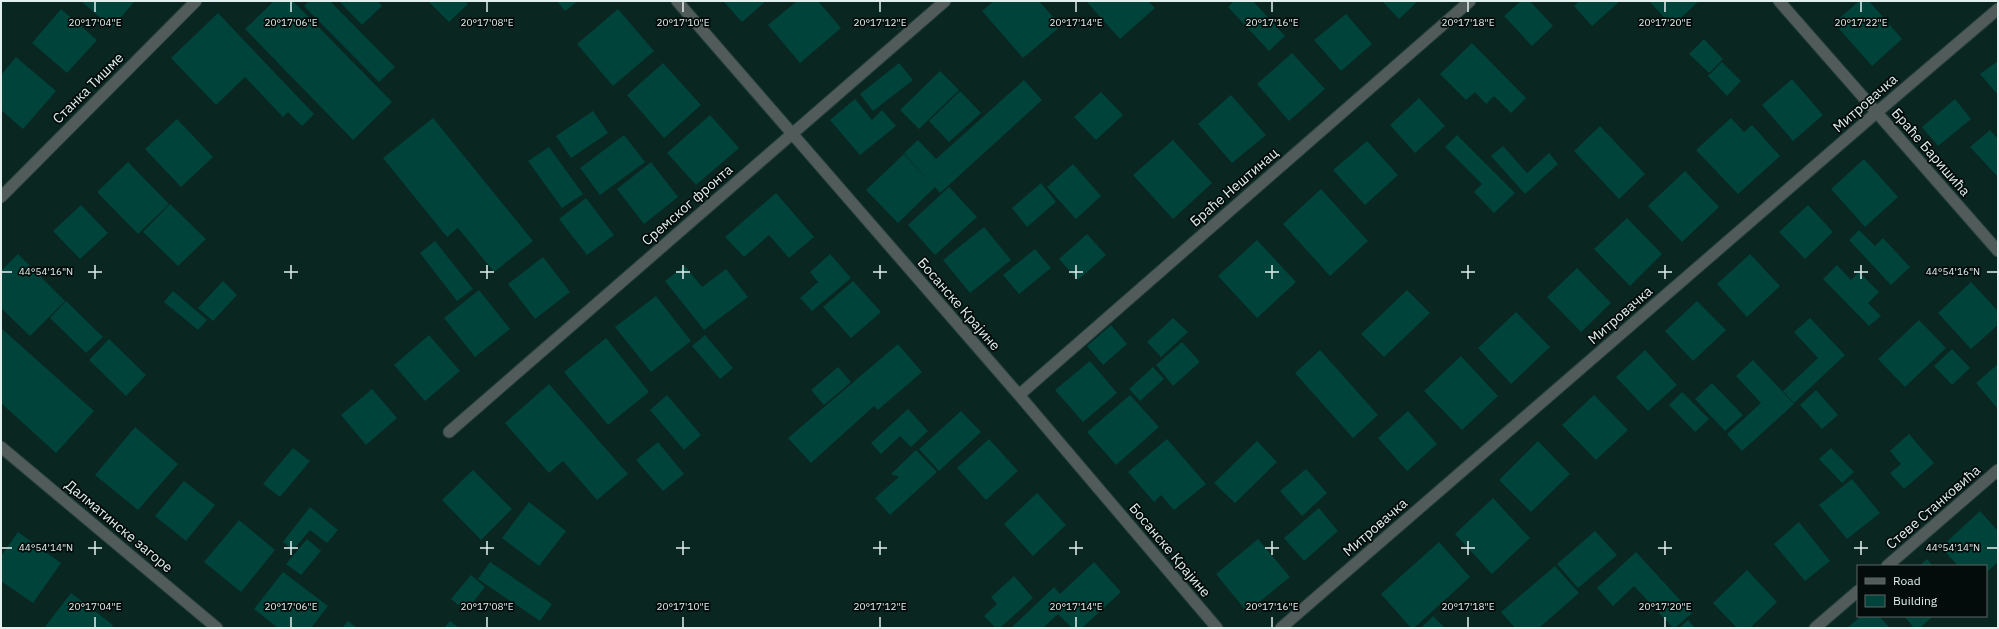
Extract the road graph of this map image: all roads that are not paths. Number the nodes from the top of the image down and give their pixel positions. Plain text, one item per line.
1 (196, 1) edge
2 (677, 1) edge
3 (945, 1) edge
4 (1470, 1) edge
5 (1779, 1) edge
6 (1998, 9) edge
7 (1876, 113) junction
8 (791, 134) junction
9 (1, 197) edge
10 (1998, 251) edge
11 (1019, 395) junction
12 (448, 432) dead end
13 (1, 447) edge
14 (1998, 470) edge
15 (1888, 565) edge
16 (1857, 592) edge
17 (217, 628) edge
18 (1216, 628) edge
19 (1281, 628) edge
20 (1815, 628) edge

1 - 9 street, Станка Тишме
2 - 8 street, Босанске Крајине
3 - 8 street, Сремског фронта
4 - 11 street, Браће Нештинац
5 - 7 street, Браће Баришића
6 - 7 street, Митровачка
7 - 10 street, Браће Баришића
7 - 19 street, Митровачка
8 - 11 street, Босанске Крајине
8 - 12 street, Сремског фронта
11 - 18 street, Босанске Крајине
13 - 17 street, Далматинске загоре
14 - 15 street, Стеве Станковића
16 - 20 street

